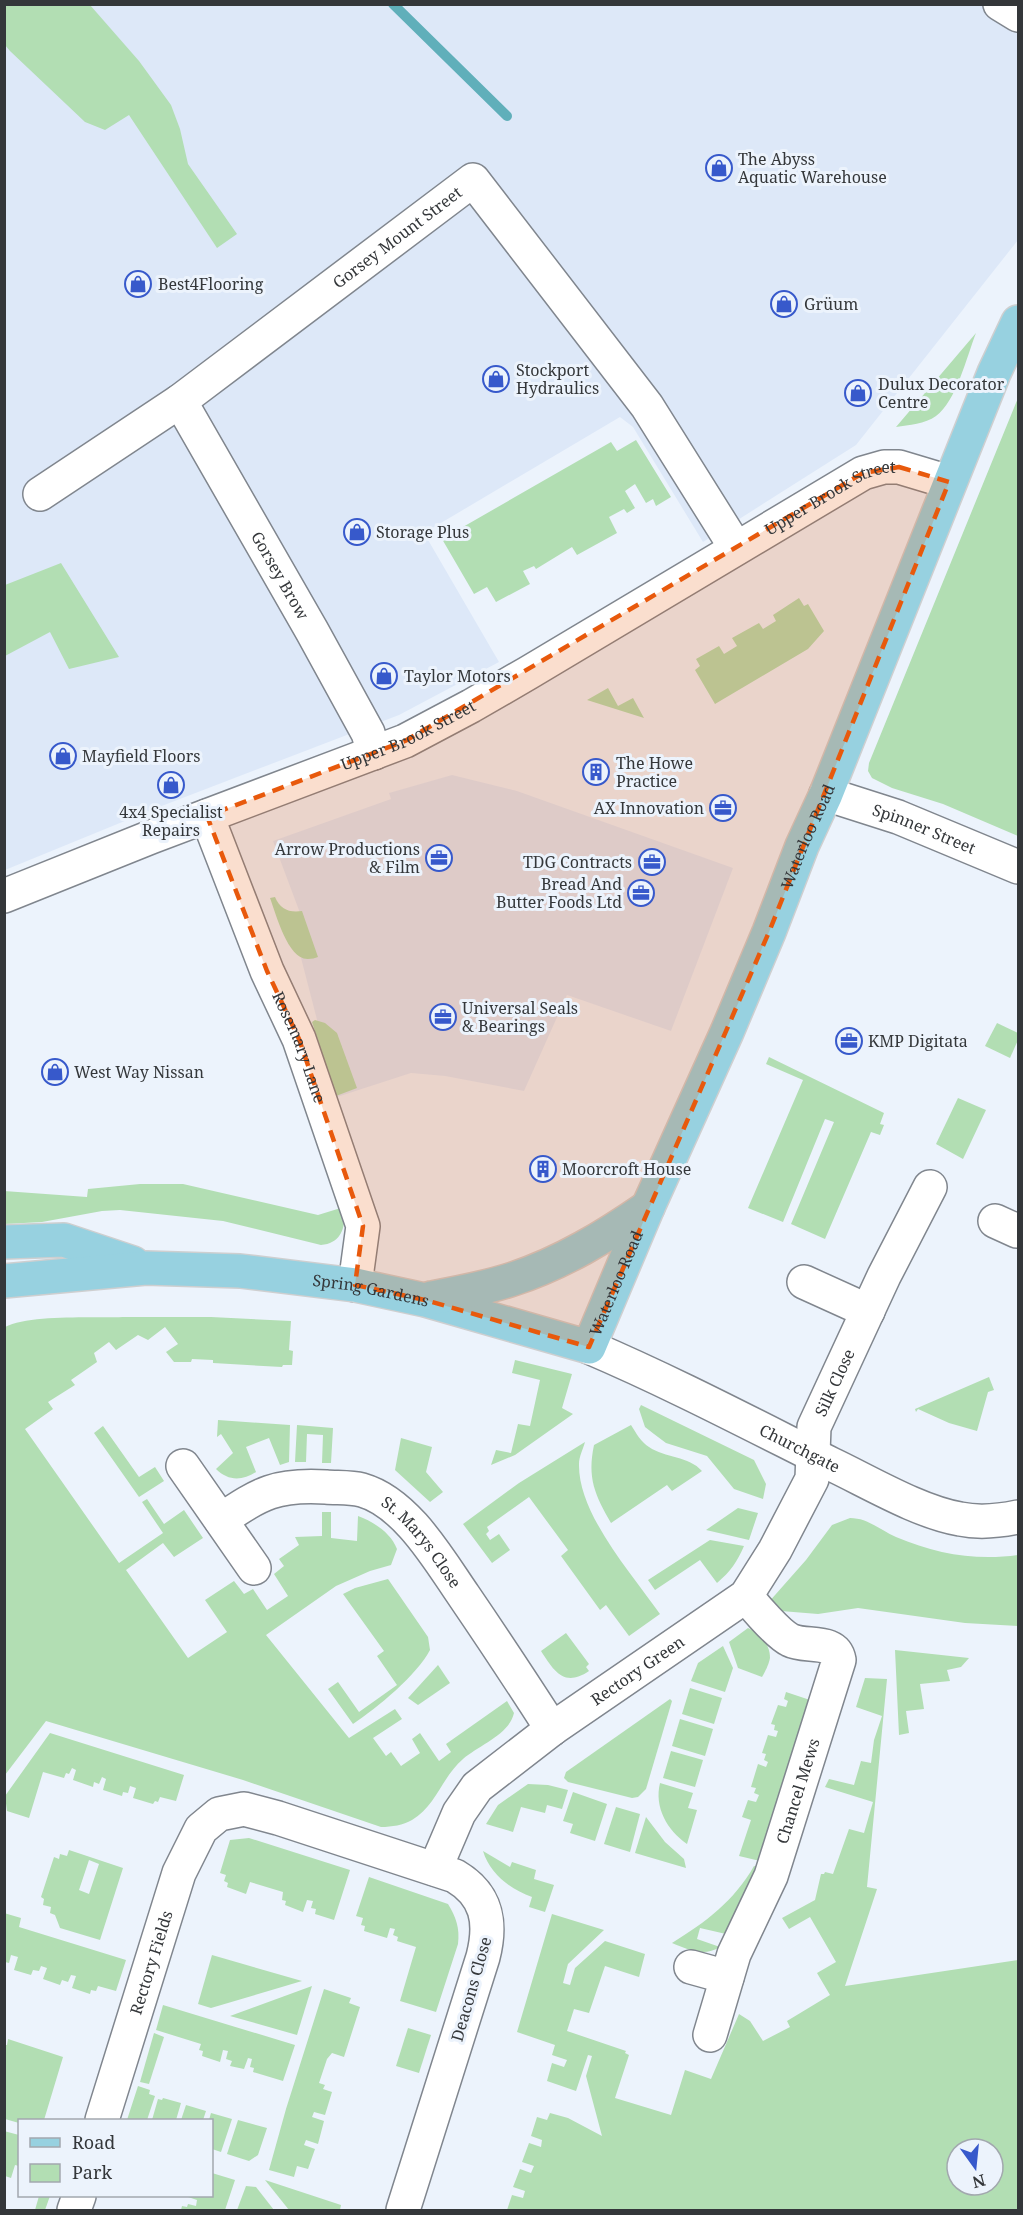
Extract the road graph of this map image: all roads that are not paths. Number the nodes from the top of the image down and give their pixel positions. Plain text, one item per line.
1 (1000, 4) edge
2 (1018, 15) edge
3 (1018, 322) edge
4 (180, 401) junction
5 (950, 482) junction
6 (40, 494) dead end
7 (736, 548) junction
8 (374, 753) junction
9 (826, 794) junction
10 (207, 816) junction
11 (1018, 867) edge
12 (4, 896) edge
13 (930, 1187) dead end
14 (648, 1207) junction
15 (4, 1242) edge
16 (146, 1268) junction
17 (4, 1281) edge
18 (804, 1282) dead end
19 (355, 1285) junction
20 (425, 1300) junction
21 (868, 1311) junction
22 (589, 1347) junction
23 (814, 1455) junction
24 (183, 1466) dead end
25 (1018, 1517) edge
26 (220, 1520) junction
27 (254, 1568) dead end
28 (746, 1596) junction
29 (552, 1729) junction
30 (219, 1814) joint
31 (435, 1869) junction
32 (691, 1967) dead end
33 (727, 1977) junction
34 (710, 2035) dead end
35 (103, 2119) edge
36 (403, 2211) edge

1 - 2 street
3 - 5 main road, Waterloo Road
4 - 6 street, Gorsey Mount Street
4 - 7 street, Gorsey Mount Street
4 - 8 street, Gorsey Brow
5 - 7 street, Upper Brook Street
5 - 9 main road, Waterloo Road
7 - 8 street, Upper Brook Street
8 - 10 street, Upper Brook Street
9 - 11 street, Spinner Street
9 - 14 main road, Waterloo Road
10 - 12 street, Upper Brook Street
10 - 19 street, Rosemary Lane
13 - 21 street, Silk Close
14 - 20 main road
14 - 22 main road, Waterloo Road
15 - 16 main road, Spring Gardens
16 - 17 main road, Spring Gardens
16 - 19 main road, Spring Gardens
18 - 21 street
19 - 20 main road, Spring Gardens
20 - 22 main road, Spring Gardens
21 - 23 street, Silk Close
22 - 23 street, Churchgate
23 - 25 street, Churchgate
23 - 28 street, Rectory Green
24 - 26 street
26 - 27 street
26 - 29 street, St. Marys Close
28 - 29 street, Rectory Green
28 - 33 street, Chancel Mews
29 - 31 street, Rectory Green
30 - 31 street, Deacons Close
30 - 35 street, Rectory Fields
31 - 36 street, Deacons Close
32 - 33 street
33 - 34 street, Chancel Mews

